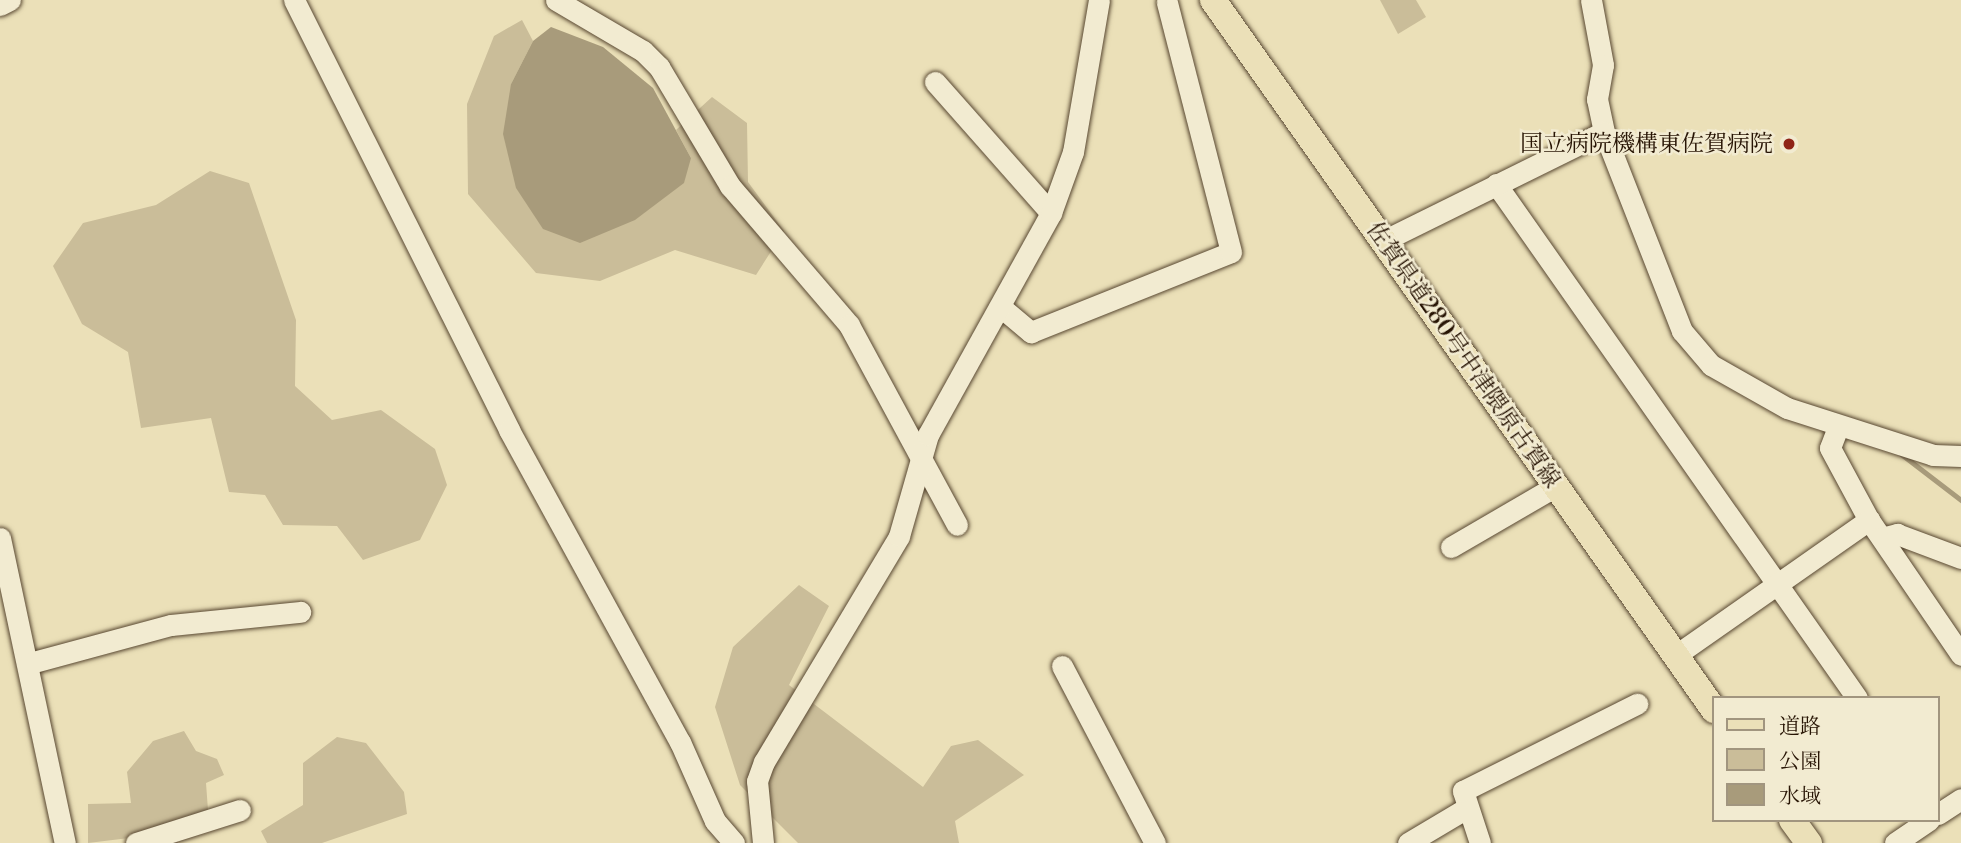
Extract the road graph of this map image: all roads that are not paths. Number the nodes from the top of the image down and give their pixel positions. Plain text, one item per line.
1 (10, 0) edge
2 (294, 0) edge
3 (556, 0) edge
4 (1099, 0) edge
5 (1213, 0) edge
6 (1591, 0) edge
7 (1167, 2) dead end
8 (0, 5) edge
9 (935, 82) dead end
10 (1604, 132) junction
11 (1496, 184) junction
12 (1051, 213) junction
13 (1383, 241) junction
14 (1002, 308) junction
15 (1838, 427) junction
16 (1961, 456) edge
17 (923, 461) junction
18 (1556, 486) junction
19 (1869, 520) junction
20 (957, 525) dead end
21 (0, 538) edge
22 (1882, 538) junction
23 (1451, 547) dead end
24 (1961, 558) edge
25 (1778, 584) junction
26 (300, 612) dead end
27 (1676, 655) junction
28 (1961, 655) edge
29 (30, 663) junction
30 (1062, 666) dead end
31 (1856, 696) edge
32 (1637, 704) dead end
33 (1713, 709) edge
34 (1961, 799) edge
35 (1465, 809) junction
36 (240, 810) dead end
37 (1940, 813) edge
38 (1794, 822) edge
39 (1926, 822) edge
40 (65, 843) edge
41 (136, 843) edge
42 (734, 843) edge
43 (763, 843) edge
44 (1154, 843) edge
45 (1408, 843) edge
46 (1480, 843) edge
47 (1809, 843) edge
48 (1895, 843) edge

1 - 8 street
2 - 42 street
3 - 17 street
4 - 12 street
5 - 13 main road, 佐賀県道280号中津隈原古賀線
6 - 10 street
7 - 14 street
9 - 12 street
10 - 11 street
10 - 15 street
11 - 13 street
11 - 25 street
12 - 14 street
13 - 18 main road, 佐賀県道280号中津隈原古賀線
14 - 17 street
15 - 16 street
15 - 19 street
17 - 20 street
17 - 43 street
18 - 23 street
18 - 27 main road, 佐賀県道280号中津隈原古賀線
19 - 22 street
19 - 25 street
21 - 29 street
22 - 24 street
22 - 28 street
25 - 27 street
25 - 31 street
26 - 29 street
27 - 33 main road, 佐賀県道280号中津隈原古賀線
29 - 40 street
30 - 44 street
32 - 35 street
34 - 37 street
35 - 45 street
35 - 46 street
36 - 41 street
38 - 47 main road
39 - 48 street

